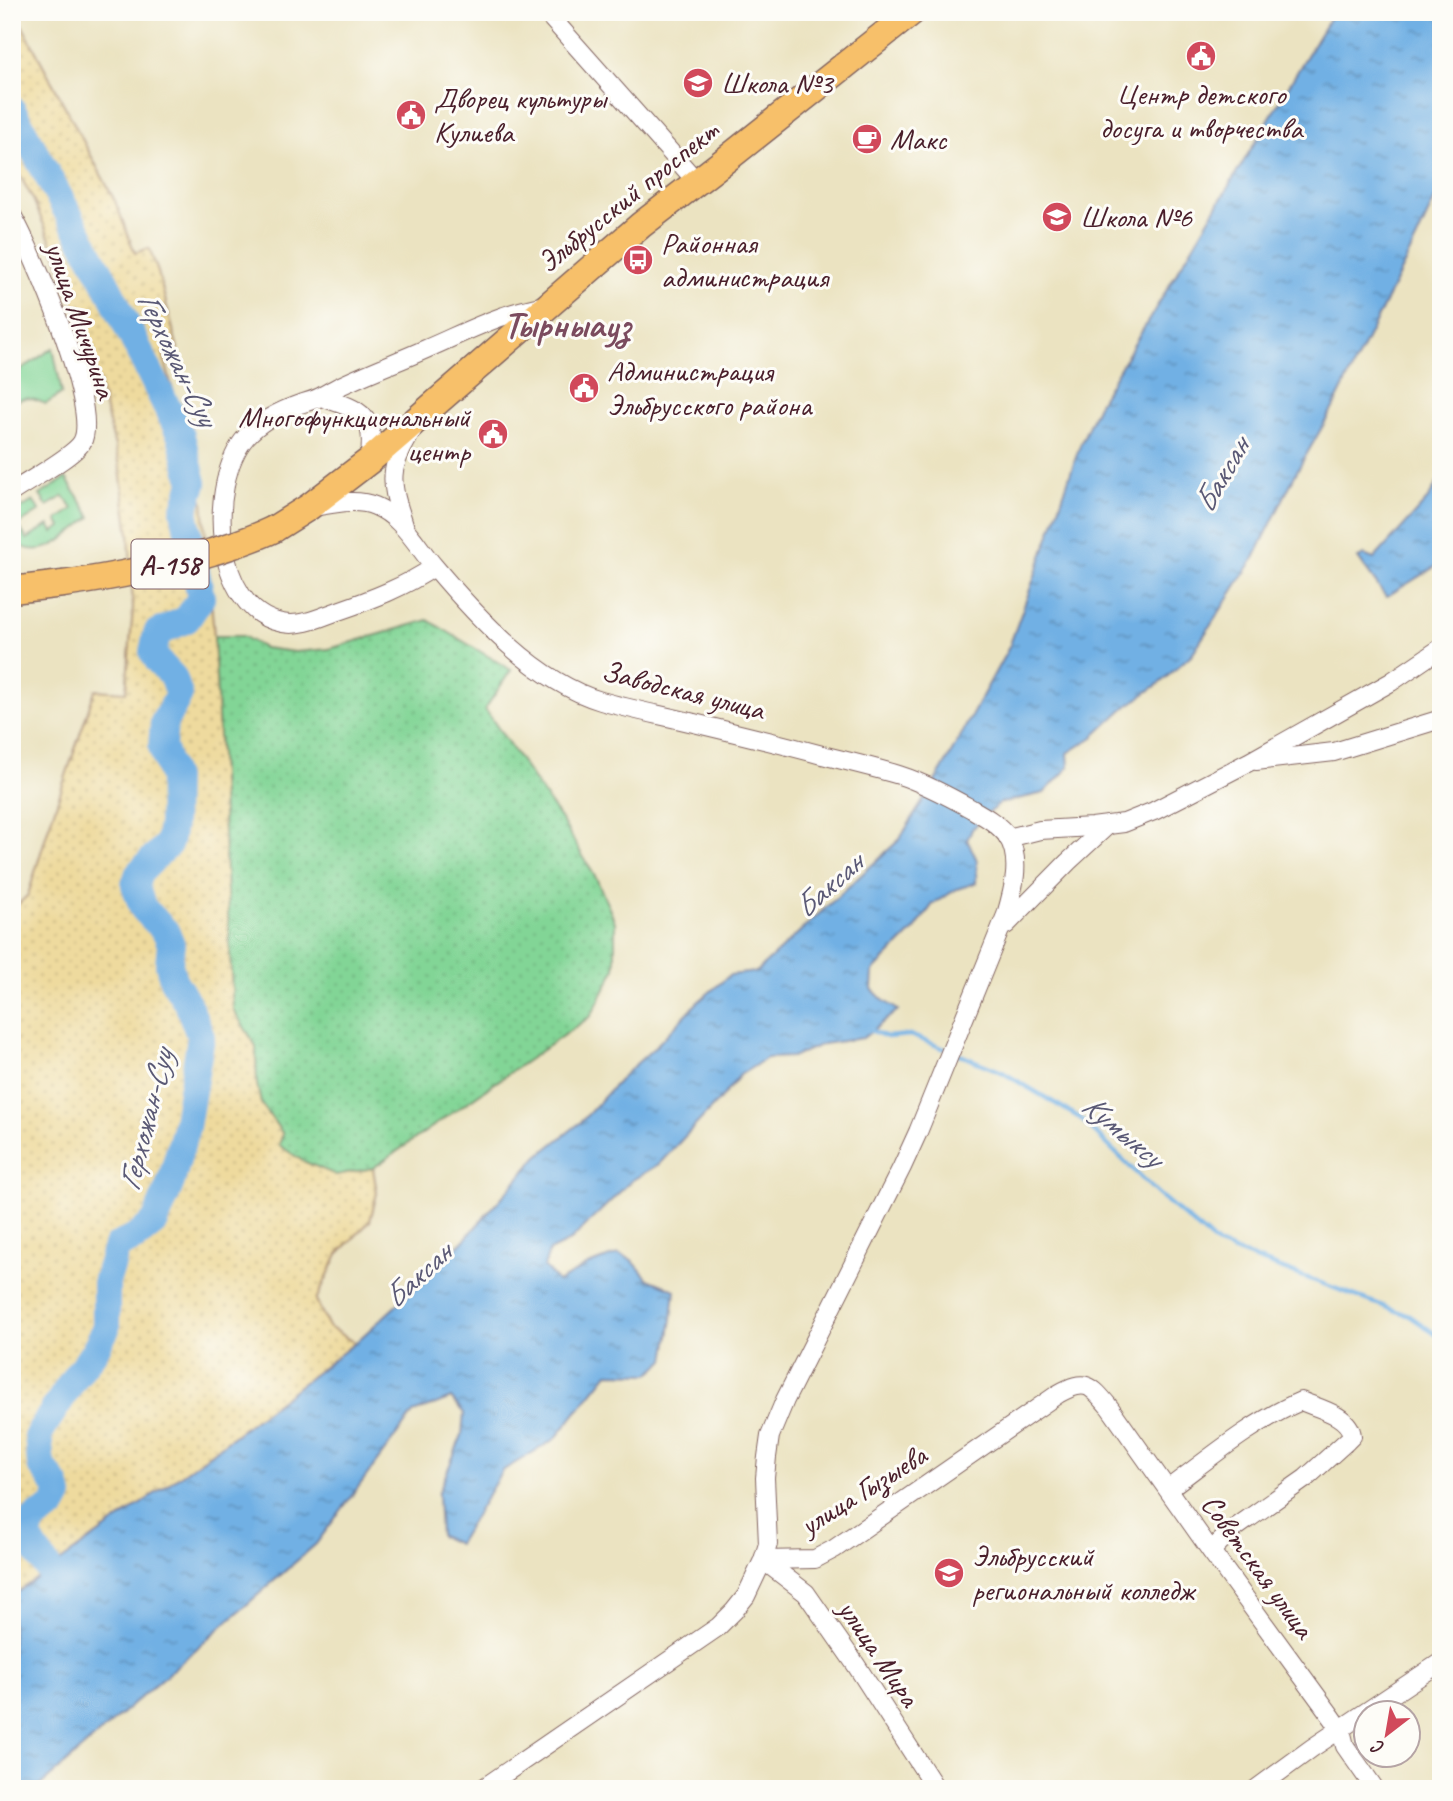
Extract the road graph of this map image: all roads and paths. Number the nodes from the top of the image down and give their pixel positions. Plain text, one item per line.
1 (546, 12) edge
2 (912, 12) edge
3 (697, 182) junction
4 (12, 215) edge
5 (549, 303) junction
6 (321, 397) junction
7 (419, 418) junction
8 (369, 461) junction
9 (12, 492) edge
10 (309, 508) junction
11 (405, 528) junction
12 (434, 567) junction
13 (12, 590) edge
14 (1441, 648) edge
15 (1441, 719) edge
16 (1250, 762) junction
17 (1108, 825) junction
18 (1002, 831) junction
19 (999, 933) junction
20 (1083, 1386) joint
21 (1168, 1489) junction
22 (1211, 1550) junction
23 (763, 1560) junction
24 (1441, 1662) edge
25 (1341, 1730) junction
26 (482, 1789) edge
27 (936, 1789) edge
28 (1256, 1789) edge
29 (1376, 1789) edge

1 - 3 street
2 - 3 main road, Эльбрусский проспект / А-158
3 - 5 main road, Эльбрусский проспект / А-158
4 - 9 street, улица Мичурина
5 - 6 street
5 - 7 main road, Эльбрусский проспект / А-158
6 - 8 street
6 - 12 street
7 - 8 main road, Эльбрусский проспект / А-158
7 - 11 street
8 - 10 main road, Эльбрусский проспект / А-158
10 - 11 street
10 - 13 main road, Эльбрусский проспект / А-158, bridge
11 - 12 street, Заводская улица
12 - 18 street, Заводская улица
14 - 16 street
15 - 16 street
16 - 17 street
17 - 18 street
17 - 19 street
18 - 19 street
19 - 23 street
20 - 21 street, Советская улица
20 - 23 street, улица Гызыева
21 - 22 street, Советская улица
21 - 22 street
22 - 25 street, Советская улица
23 - 26 street
23 - 27 street, улица Мира
24 - 25 street
25 - 28 street
25 - 29 street, Советская улица

